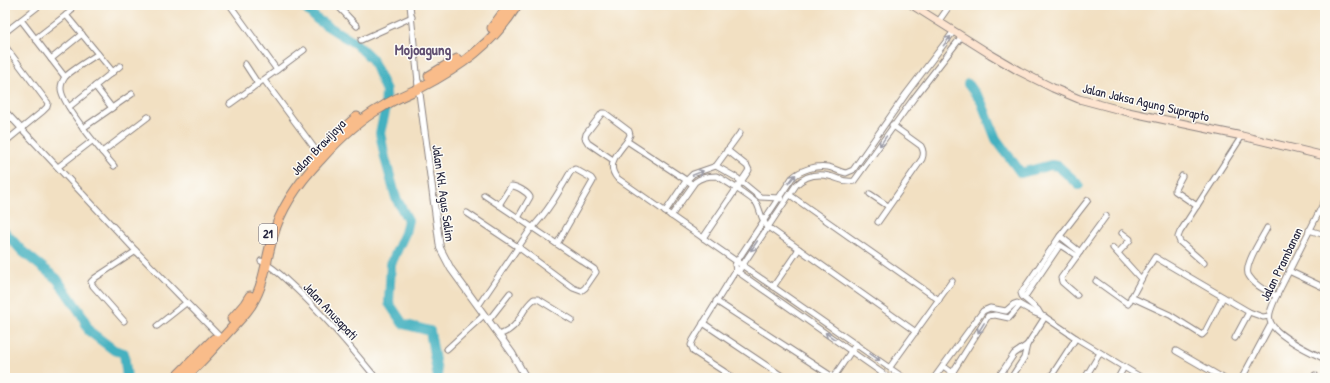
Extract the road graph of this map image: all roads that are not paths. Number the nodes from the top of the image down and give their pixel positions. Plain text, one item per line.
1 (40, 5) edge
2 (69, 5) edge
3 (230, 5) edge
4 (337, 5) edge
5 (410, 5) edge
6 (509, 5) edge
7 (517, 5) edge
8 (912, 5) edge
9 (950, 5) edge
10 (66, 15) junction
11 (412, 17) junction
12 (20, 20) junction
13 (938, 22) junction
14 (358, 26) dead end
15 (8, 30) dead end
16 (954, 32) junction
17 (82, 34) junction
18 (962, 36) junction
19 (35, 40) junction
20 (361, 40) dead end
21 (5, 46) edge
22 (304, 50) dead end
23 (98, 54) junction
24 (51, 59) junction
25 (931, 62) junction
26 (245, 64) dead end
27 (120, 66) dead end
28 (937, 68) junction
29 (277, 70) junction
30 (113, 72) junction
31 (65, 77) junction
32 (264, 80) junction
33 (258, 84) junction
34 (418, 85) junction
35 (95, 86) junction
36 (132, 94) dead end
37 (230, 104) dead end
38 (380, 105) junction
39 (69, 107) junction
40 (112, 108) junction
41 (5, 111) edge
42 (148, 117) dead end
43 (887, 121) junction
44 (893, 126) junction
45 (83, 128) junction
46 (22, 129) junction
47 (740, 133) dead end
48 (1242, 136) junction
49 (92, 141) junction
50 (628, 141) junction
51 (5, 142) edge
52 (727, 150) junction
53 (102, 152) junction
54 (318, 153) junction
55 (1325, 156) edge
56 (613, 160) junction
57 (114, 166) dead end
58 (716, 166) junction
59 (58, 167) junction
60 (1182, 176) dead end
61 (686, 181) junction
62 (741, 182) junction
63 (692, 184) junction
64 (736, 189) junction
65 (870, 194) dead end
66 (484, 195) dead end
67 (790, 195) junction
68 (760, 197) junction
69 (779, 198) junction
70 (1088, 200) dead end
71 (1325, 200) edge
72 (784, 202) junction
73 (757, 203) junction
74 (499, 205) junction
75 (888, 206) junction
76 (1197, 206) junction
77 (665, 212) junction
78 (467, 213) dead end
79 (671, 216) junction
80 (1106, 216) dead end
81 (518, 218) junction
82 (763, 222) junction
83 (878, 222) dead end
84 (533, 227) junction
85 (768, 227) junction
86 (1267, 228) dead end
87 (1309, 230) junction
88 (1122, 233) dead end
89 (1325, 235) edge
90 (703, 238) junction
91 (1062, 238) junction
92 (557, 244) junction
93 (1061, 245) junction
94 (518, 247) junction
95 (1113, 248) dead end
96 (799, 249) junction
97 (136, 251) junction
98 (1118, 253) junction
99 (1078, 254) junction
100 (737, 261) junction
101 (264, 262) junction
102 (1204, 263) dead end
103 (742, 265) junction
104 (737, 271) junction
105 (1289, 271) junction
106 (1142, 279) junction
107 (952, 281) dead end
108 (1096, 281) dead end
109 (773, 287) junction
110 (1325, 288) edge
111 (510, 292) dead end
112 (1077, 295) dead end
113 (1276, 296) junction
114 (1132, 297) junction
115 (1223, 297) junction
116 (1024, 298) junction
117 (939, 300) junction
118 (716, 301) junction
119 (186, 303) junction
120 (1020, 305) junction
121 (478, 306) junction
122 (1249, 312) junction
123 (1043, 316) junction
124 (1269, 316) junction
125 (486, 318) junction
126 (572, 320) dead end
127 (124, 322) dead end
128 (703, 324) junction
129 (1271, 324) junction
130 (157, 326) dead end
131 (916, 332) junction
132 (499, 335) junction
133 (220, 337) junction
134 (1076, 338) junction
135 (1235, 338) dead end
136 (856, 344) junction
137 (1027, 345) junction
138 (447, 349) dead end
139 (851, 350) junction
140 (1176, 351) dead end
141 (1100, 353) junction
142 (1325, 359) edge
143 (943, 366) junction
144 (890, 367) junction
145 (1124, 367) junction
146 (952, 373) junction
147 (189, 377) edge
148 (175, 378) edge
149 (376, 378) edge
150 (526, 378) edge
151 (734, 378) edge
152 (785, 378) edge
153 (833, 378) edge
154 (887, 378) edge
155 (904, 378) edge
156 (934, 378) edge
157 (950, 378) edge
158 (998, 378) edge
159 (1011, 378) edge
160 (1052, 378) edge
161 (1085, 378) edge
162 (1118, 378) edge
163 (1142, 378) edge
164 (1223, 378) edge
165 (1243, 378) edge

1 - 12 street
2 - 10 street
3 - 29 street
4 - 14 street
5 - 11 street
6 - 34 highway, Jalan Brawijaya / 21
7 - 34 highway, Jalan Brawijaya / 21
8 - 13 main road, Jalan Jaksa Agung Suprapto
9 - 13 street
10 - 17 street
10 - 19 street
11 - 20 street
11 - 34 street
12 - 15 street
12 - 19 street
13 - 16 main road, Jalan Jaksa Agung Suprapto
16 - 18 main road, Jalan Jaksa Agung Suprapto
25 -> 16 street
17 - 23 street
17 - 24 street
18 - 28 street
18 - 48 main road, Jalan Jaksa Agung Suprapto
19 - 24 street
21 - 46 street
22 - 29 street
23 - 30 street
23 - 31 street
24 - 31 street
25 - 28 street
25 - 43 street
26 - 33 street
27 - 30 street
28 - 44 street
29 - 32 street
30 - 35 street
31 - 39 street
32 - 33 street
32 - 54 street
33 - 37 street
34 - 38 highway, Jalan Brawijaya / 21
34 - 121 street, Jalan KH. Agus Salim
35 - 39 street
35 - 40 street
36 - 40 street
38 - 54 highway, Jalan Brawijaya / 21
38 - 101 highway, Jalan Brawijaya / 21
39 - 45 street
40 - 45 street
41 - 46 street
42 - 53 street
43 - 44 street
69 -> 43 street
44 -> 67 street
44 - 75 street
45 - 49 street
46 - 51 street
46 - 59 street
47 - 52 street
48 - 55 main road, Jalan Jaksa Agung Suprapto
48 - 76 street
49 - 53 street
49 - 59 street
50 - 56 street
50 - 56 street
50 - 61 street
52 - 58 street
52 - 62 street
53 - 57 street
54 - 101 highway, Jalan Brawijaya / 21
56 - 77 street
61 -> 58 street
58 - 62 street
59 - 97 street
60 - 76 street
61 - 63 street
61 - 77 street
62 - 64 street
62 - 68 street
63 - 64 street
63 - 79 street
64 - 73 street
64 - 90 street
65 - 75 street
66 - 74 street
67 - 72 street
67 - 117 street
68 - 69 street
68 - 73 street
69 - 72 street
69 - 82 street
70 - 91 street
71 - 87 street, Jalan Prambanan
72 - 85 street
73 - 82 street
74 - 81 street
74 - 81 street
75 - 83 street
76 - 102 street
77 - 79 street
78 - 94 street
79 - 90 street
80 - 99 street
81 - 84 street
82 - 85 street
82 - 100 street
84 - 92 street
84 - 92 street
84 - 94 street
85 - 96 street
85 -> 103 street
86 - 113 street
87 - 89 street
87 - 105 street, Jalan Prambanan
88 - 98 street
90 - 100 street
91 - 93 street
91 - 99 street
91 - 116 street
92 - 94 street
93 - 99 street
93 - 116 street
94 - 121 street
95 - 98 street
96 - 109 street
96 - 131 street
97 - 119 street
97 - 127 street
98 - 106 street
99 - 112 street
100 - 103 street
100 - 104 street
101 - 133 highway, Jalan Brawijaya / 21
101 - 149 street, Jalan Anusapati
103 - 104 street
103 - 109 street
104 - 118 street
139 -> 104 street
105 - 110 street
105 - 113 street, Jalan Prambanan
106 - 114 street
106 - 115 street
107 - 117 street
108 - 114 street
109 - 136 street
111 - 125 street
113 - 124 street, Jalan Prambanan
114 - 115 street
115 - 122 street
116 - 123 street
117 - 131 street
118 - 128 street
118 - 153 street
119 - 130 street
119 - 133 street
120 - 123 street
120 - 143 street
120 -> 146 street
121 - 125 street, Jalan KH. Agus Salim
122 - 124 street
122 - 135 street
123 - 134 street
123 - 137 street
124 - 129 street, Jalan Prambanan
125 - 132 street, Jalan KH. Agus Salim
125 - 138 street
126 - 132 street
128 - 151 street
128 - 152 street
129 - 142 street
129 - 165 street
131 - 144 street
132 - 150 street, Jalan KH. Agus Salim
133 - 147 highway, Jalan Brawijaya / 21
133 - 148 highway, Jalan Brawijaya / 21
134 - 141 street
134 - 160 street
136 - 139 street
136 -> 144 street
137 - 158 street
137 - 159 street
139 - 153 street
139 - 154 street
140 - 164 street
141 - 145 street
141 - 161 street
143 - 146 street
143 - 156 street
144 - 155 street
145 - 162 street
145 - 163 street
146 - 157 street

